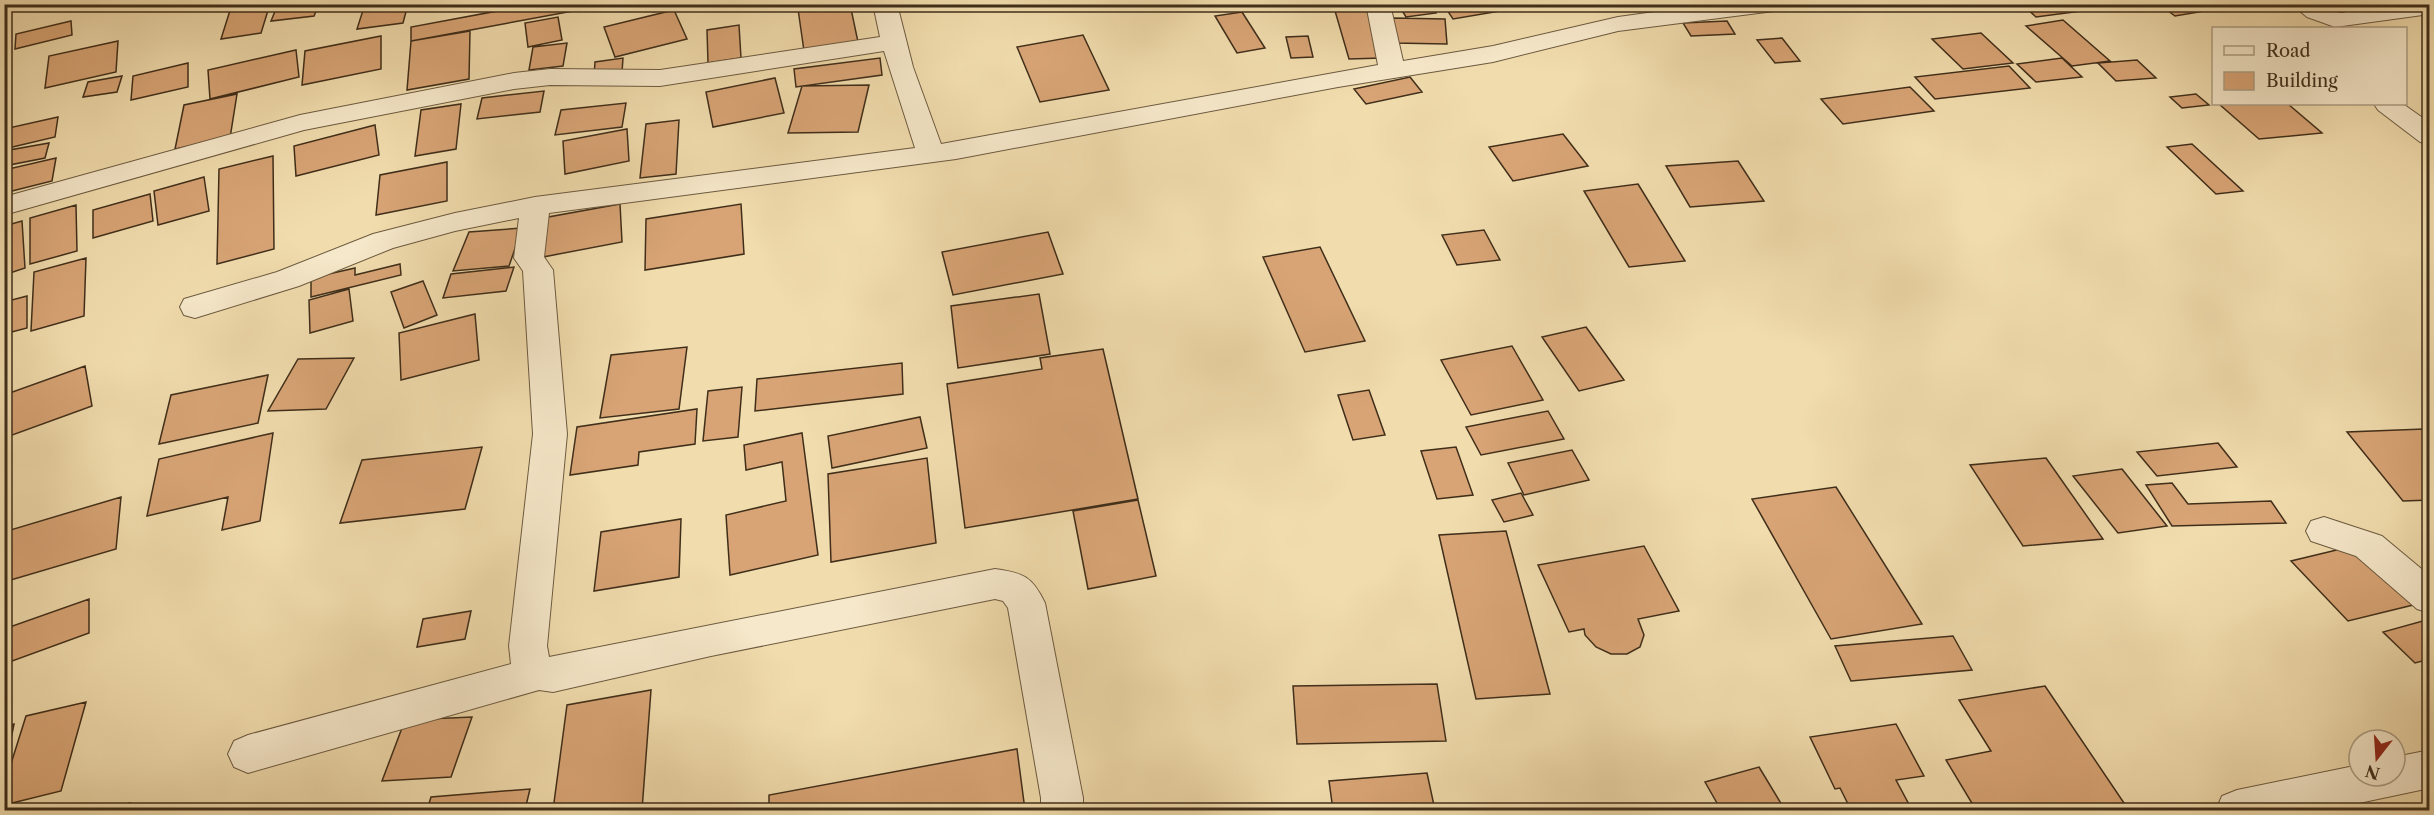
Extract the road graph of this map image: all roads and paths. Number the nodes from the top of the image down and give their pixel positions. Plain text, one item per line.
1 (885, 4) edge
2 (1378, 4) edge
3 (1774, 4) edge
4 (2303, 4) edge
5 (2430, 7) edge
6 (2329, 24) edge
7 (894, 42) junction
8 (1392, 69) junction
9 (2389, 105) edge
10 (2425, 128) edge
11 (931, 154) junction
12 (4, 206) edge
13 (535, 206) junction
14 (195, 307) dead end
15 (2324, 531) dead end
16 (2430, 598) edge
17 (539, 673) junction
18 (248, 754) dead end
19 (2430, 769) edge
20 (1062, 810) edge
21 (2237, 810) edge

1 - 7 street
2 - 8 street
3 - 8 street
4 - 6 street
5 - 6 street
7 - 11 street
7 - 12 street
8 - 11 street
9 - 10 street
11 - 13 street
13 - 14 street
13 - 17 street
15 - 16 street
17 - 18 street
17 - 20 street
19 - 21 street

